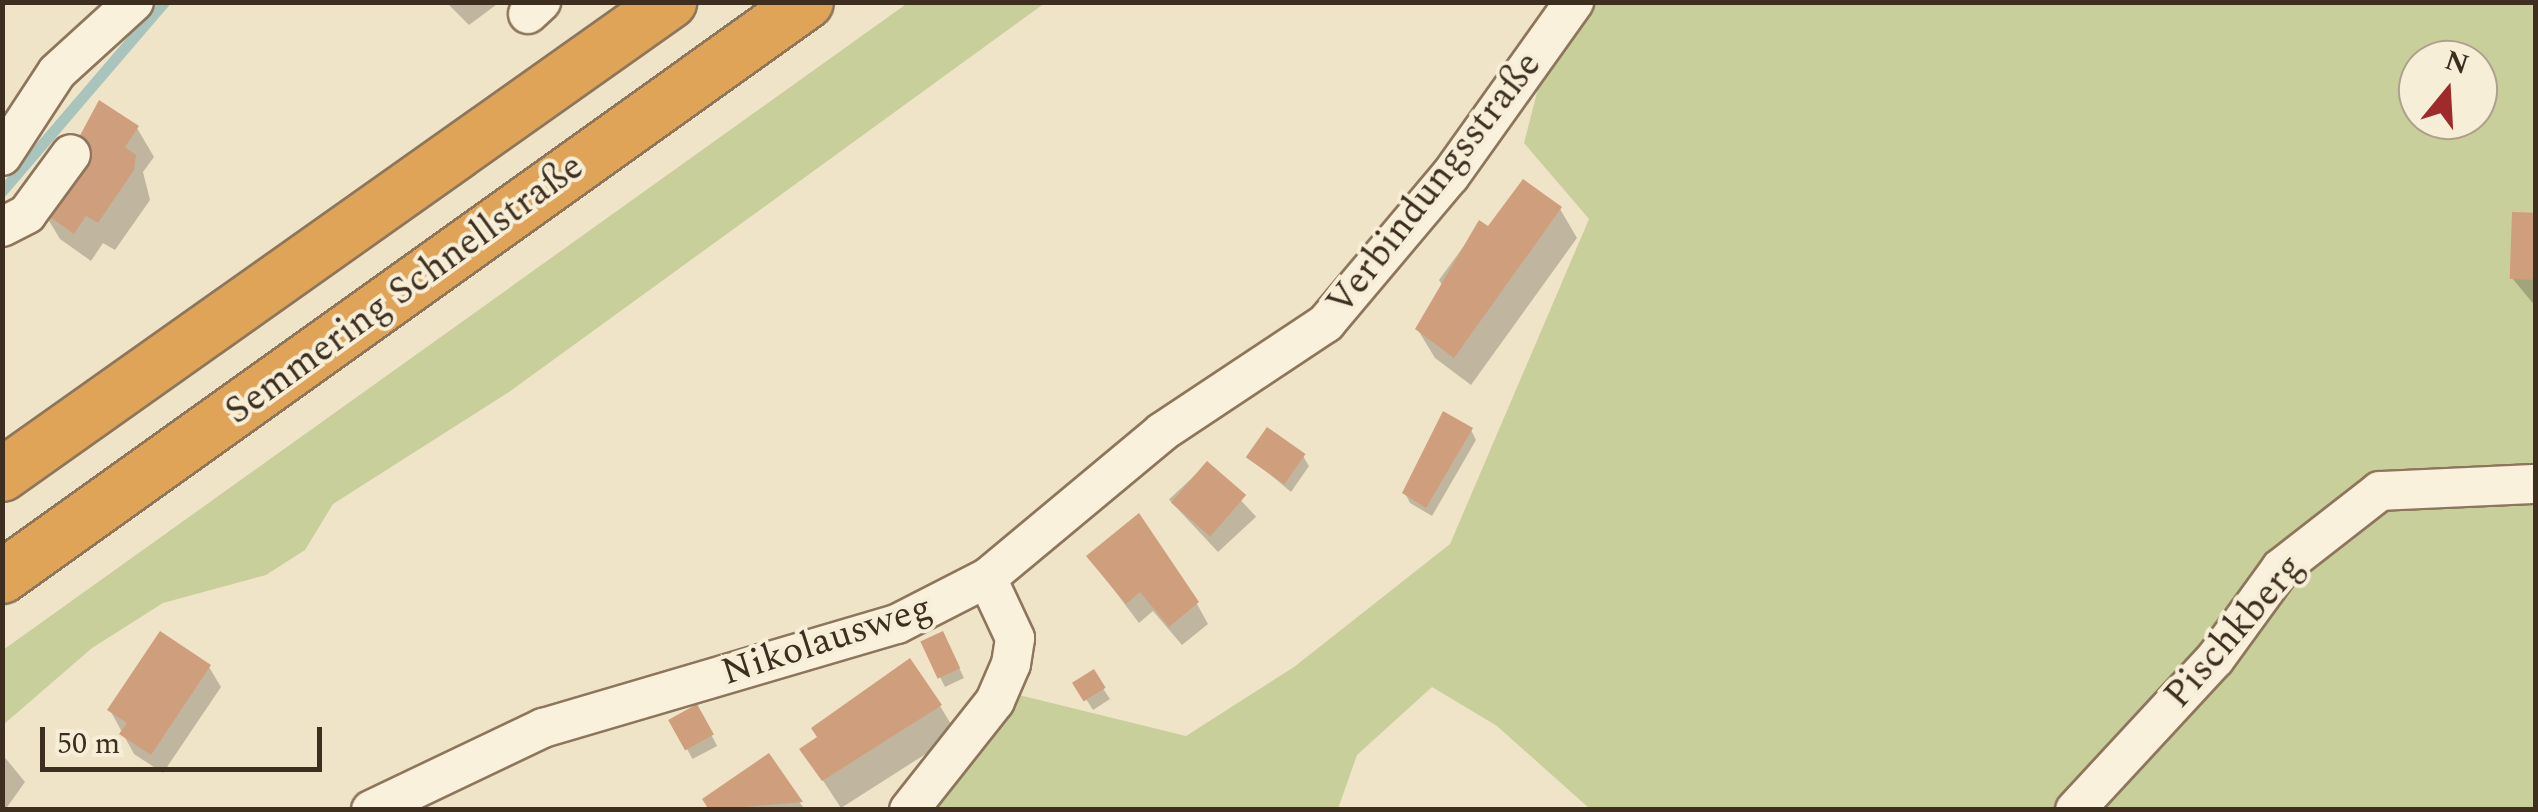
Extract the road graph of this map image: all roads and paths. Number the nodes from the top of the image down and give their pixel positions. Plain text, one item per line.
1 (95, 2) edge
2 (134, 2) edge
3 (670, 2) edge
4 (808, 2) edge
5 (1574, 2) edge
6 (80, 48) junction
7 (72, 154) dead end
8 (2, 156) edge
9 (2, 227) edge
10 (1234, 386) joint
11 (2, 475) edge
12 (2536, 484) edge
13 (2, 577) edge
14 (987, 578) junction
15 (2076, 809) edge
16 (371, 810) edge
17 (910, 810) edge

1 - 6 street
2 - 6 street
3 - 11 highway, Semmering Schnellstraße
4 - 13 highway, Semmering Schnellstraße
5 - 10 street, Verbindungsstraße
6 - 8 street
7 - 9 street
10 - 14 street, Nikolausweg
12 - 15 street, Pischkberg
14 - 16 street, Nikolausweg
14 - 17 street

